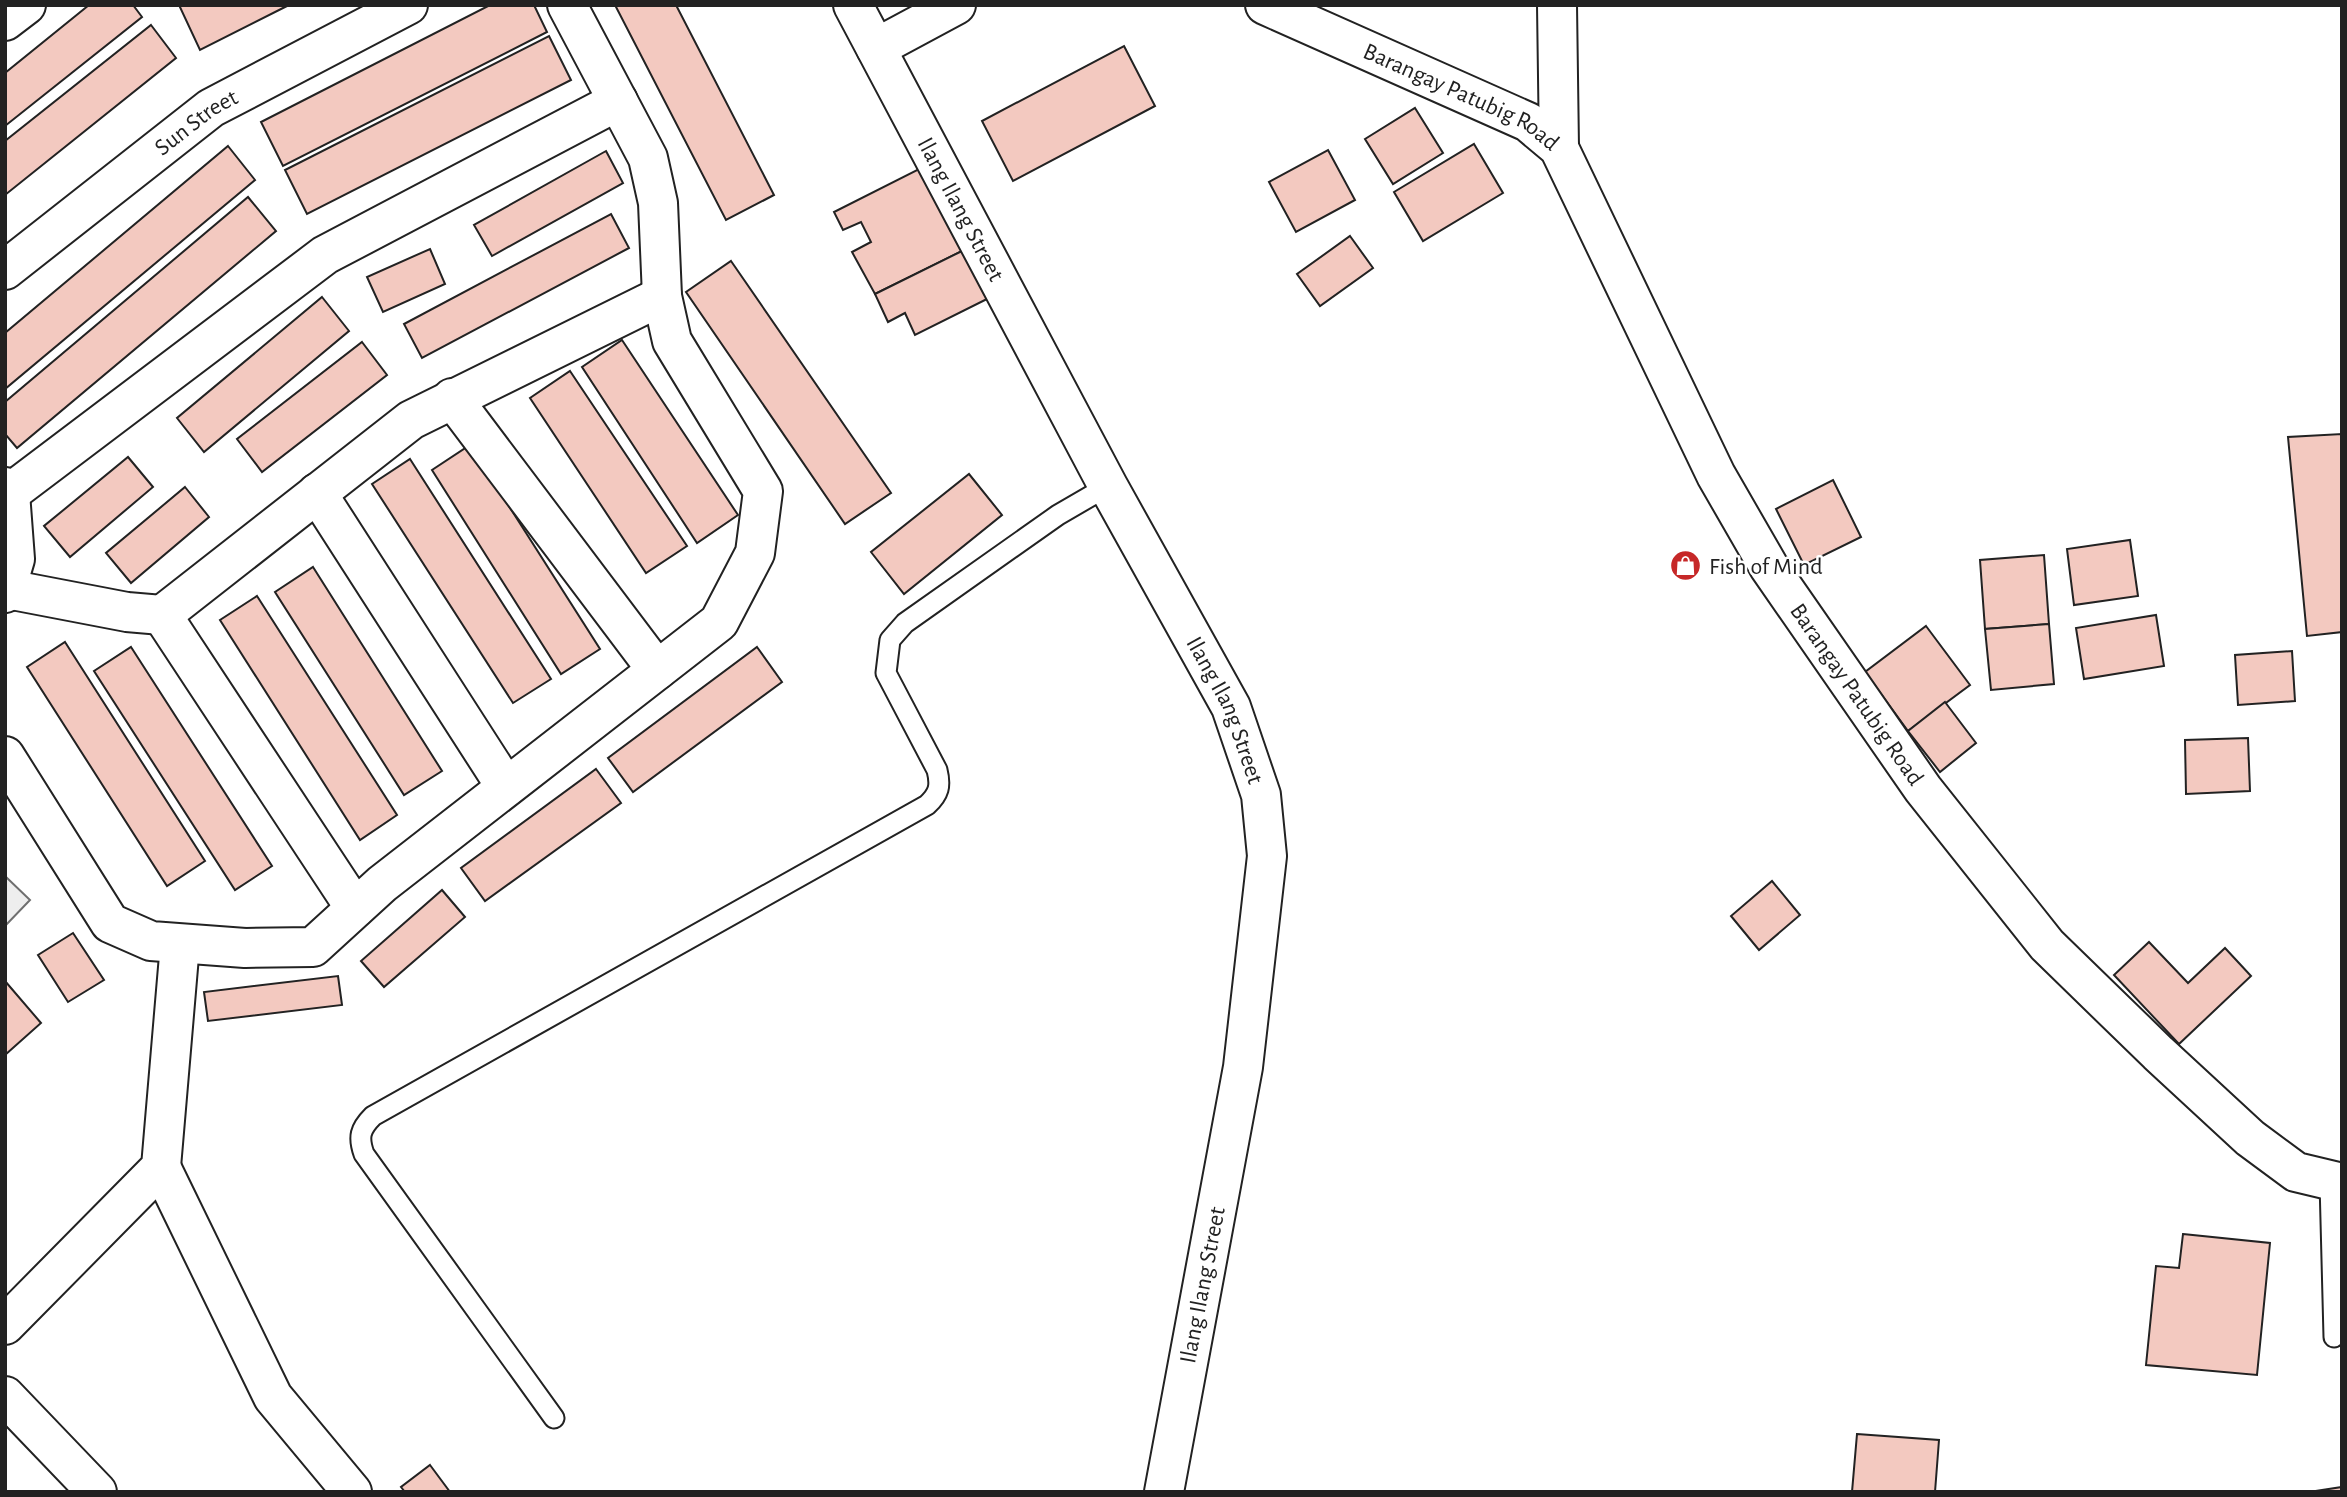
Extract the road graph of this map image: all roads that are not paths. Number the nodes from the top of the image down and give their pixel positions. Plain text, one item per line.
1 (26, 5) edge
2 (408, 5) edge
3 (567, 5) edge
4 (853, 5) edge
5 (956, 5) edge
6 (1265, 5) edge
7 (1557, 5) edge
8 (5, 21) edge
9 (876, 48) junction
10 (618, 101) junction
11 (1559, 148) junction
12 (5, 270) edge
13 (662, 296) junction
14 (452, 398) junction
15 (1108, 486) junction
16 (7, 490) edge
17 (317, 494) junction
18 (6, 591) edge
19 (162, 615) junction
20 (657, 670) junction
21 (5, 756) edge
22 (506, 787) junction
23 (355, 908) junction
24 (180, 944) junction
25 (161, 1167) junction
26 (2336, 1183) edge
27 (5, 1325) edge
28 (2333, 1337) dead end
29 (5, 1396) edge
30 (554, 1418) dead end
31 (97, 1492) edge
32 (352, 1492) edge
33 (1164, 1492) edge

1 - 8 street
2 - 12 street, Sun Street
3 - 10 street
4 - 9 street, Ilang Ilang Street
5 - 9 street
6 - 11 street, Barangay Patubig Road
7 - 11 street
9 - 15 street, Ilang Ilang Street
10 - 13 street
10 - 16 street
11 - 26 street, Barangay Patubig Road
13 - 14 street
13 - 20 street
14 - 17 street
14 - 20 street
15 - 30 lane
15 - 33 street, Ilang Ilang Street
16 - 18 street
17 - 19 street
17 - 22 street
18 - 19 street
19 - 23 street
20 - 22 street
21 - 24 street
22 - 23 street
23 - 24 street
24 - 25 street
25 - 27 street
25 - 32 street
26 - 28 lane
29 - 31 street

